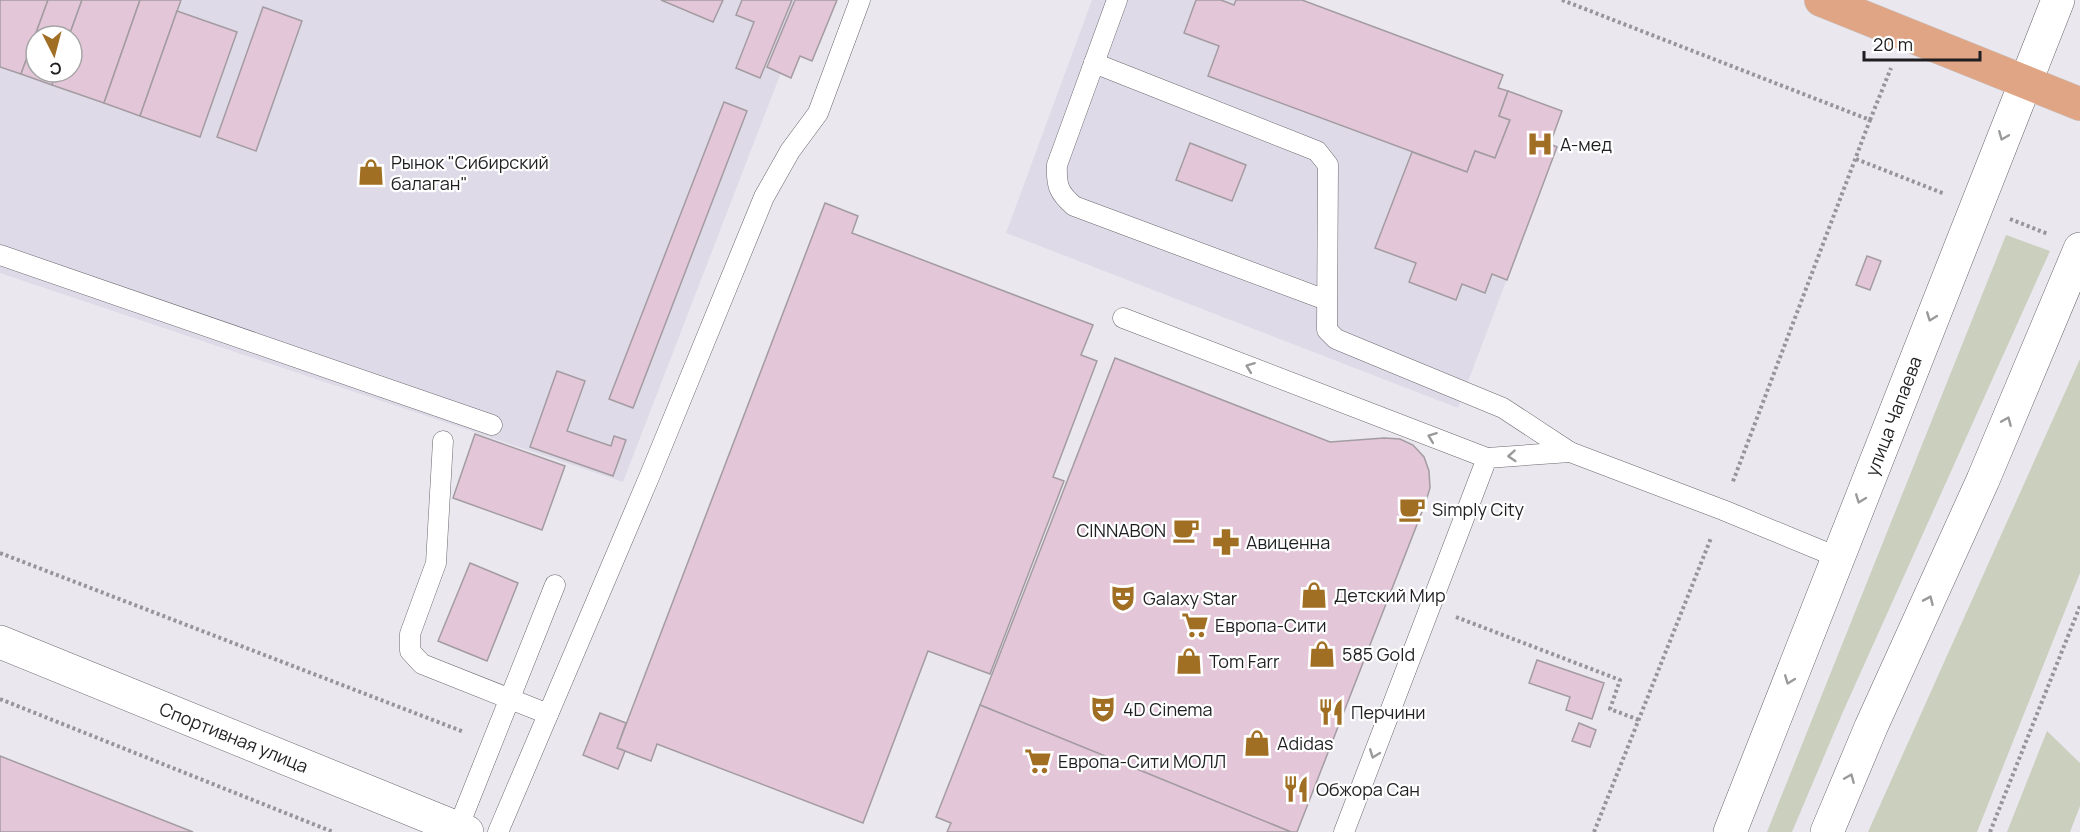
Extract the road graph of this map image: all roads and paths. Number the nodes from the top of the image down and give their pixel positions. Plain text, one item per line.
1 (860, 0) edge
2 (1117, 0) edge
3 (1562, 0) edge
4 (1821, 0) edge
5 (2058, 0) edge
6 (1094, 63) junction
7 (2025, 82) junction
8 (2080, 104) edge
9 (1856, 159) dead end
10 (2080, 249) edge
11 (0, 255) edge
12 (1326, 300) junction
13 (1123, 318) dead end
14 (492, 425) dead end
15 (443, 441) dead end
16 (1570, 452) junction
17 (1487, 458) junction
18 (0, 553) edge
19 (1838, 557) junction
20 (555, 585) dead end
21 (2080, 606) edge
22 (1430, 607) junction
23 (0, 642) edge
24 (0, 699) edge
25 (510, 699) junction
26 (548, 714) junction
27 (1639, 720) dead end
28 (492, 743) junction
29 (462, 830) edge
30 (333, 832) edge
31 (498, 832) edge
32 (1344, 832) edge
33 (1730, 832) edge
34 (1827, 832) edge
35 (1990, 832) edge

1 - 26 lane
2 - 6 lane
3 - 9 path
4 - 7 main road
5 - 7 main road, улица Чапаева
6 - 12 lane
6 - 12 lane
7 - 8 main road
7 -> 19 main road, улица Чапаева
34 -> 10 main road
11 - 14 lane
12 - 16 lane
17 -> 13 lane
15 - 25 lane
16 -> 17 lane
16 - 19 lane
17 - 22 lane
18 - 28 path
19 -> 33 main road, улица Чапаева
20 - 25 lane
21 - 35 path
22 - 27 path
22 -> 32 lane
23 - 29 main road, Спортивная улица
24 - 30 path
25 - 26 lane
25 - 28 lane
26 - 31 lane
28 - 29 lane

